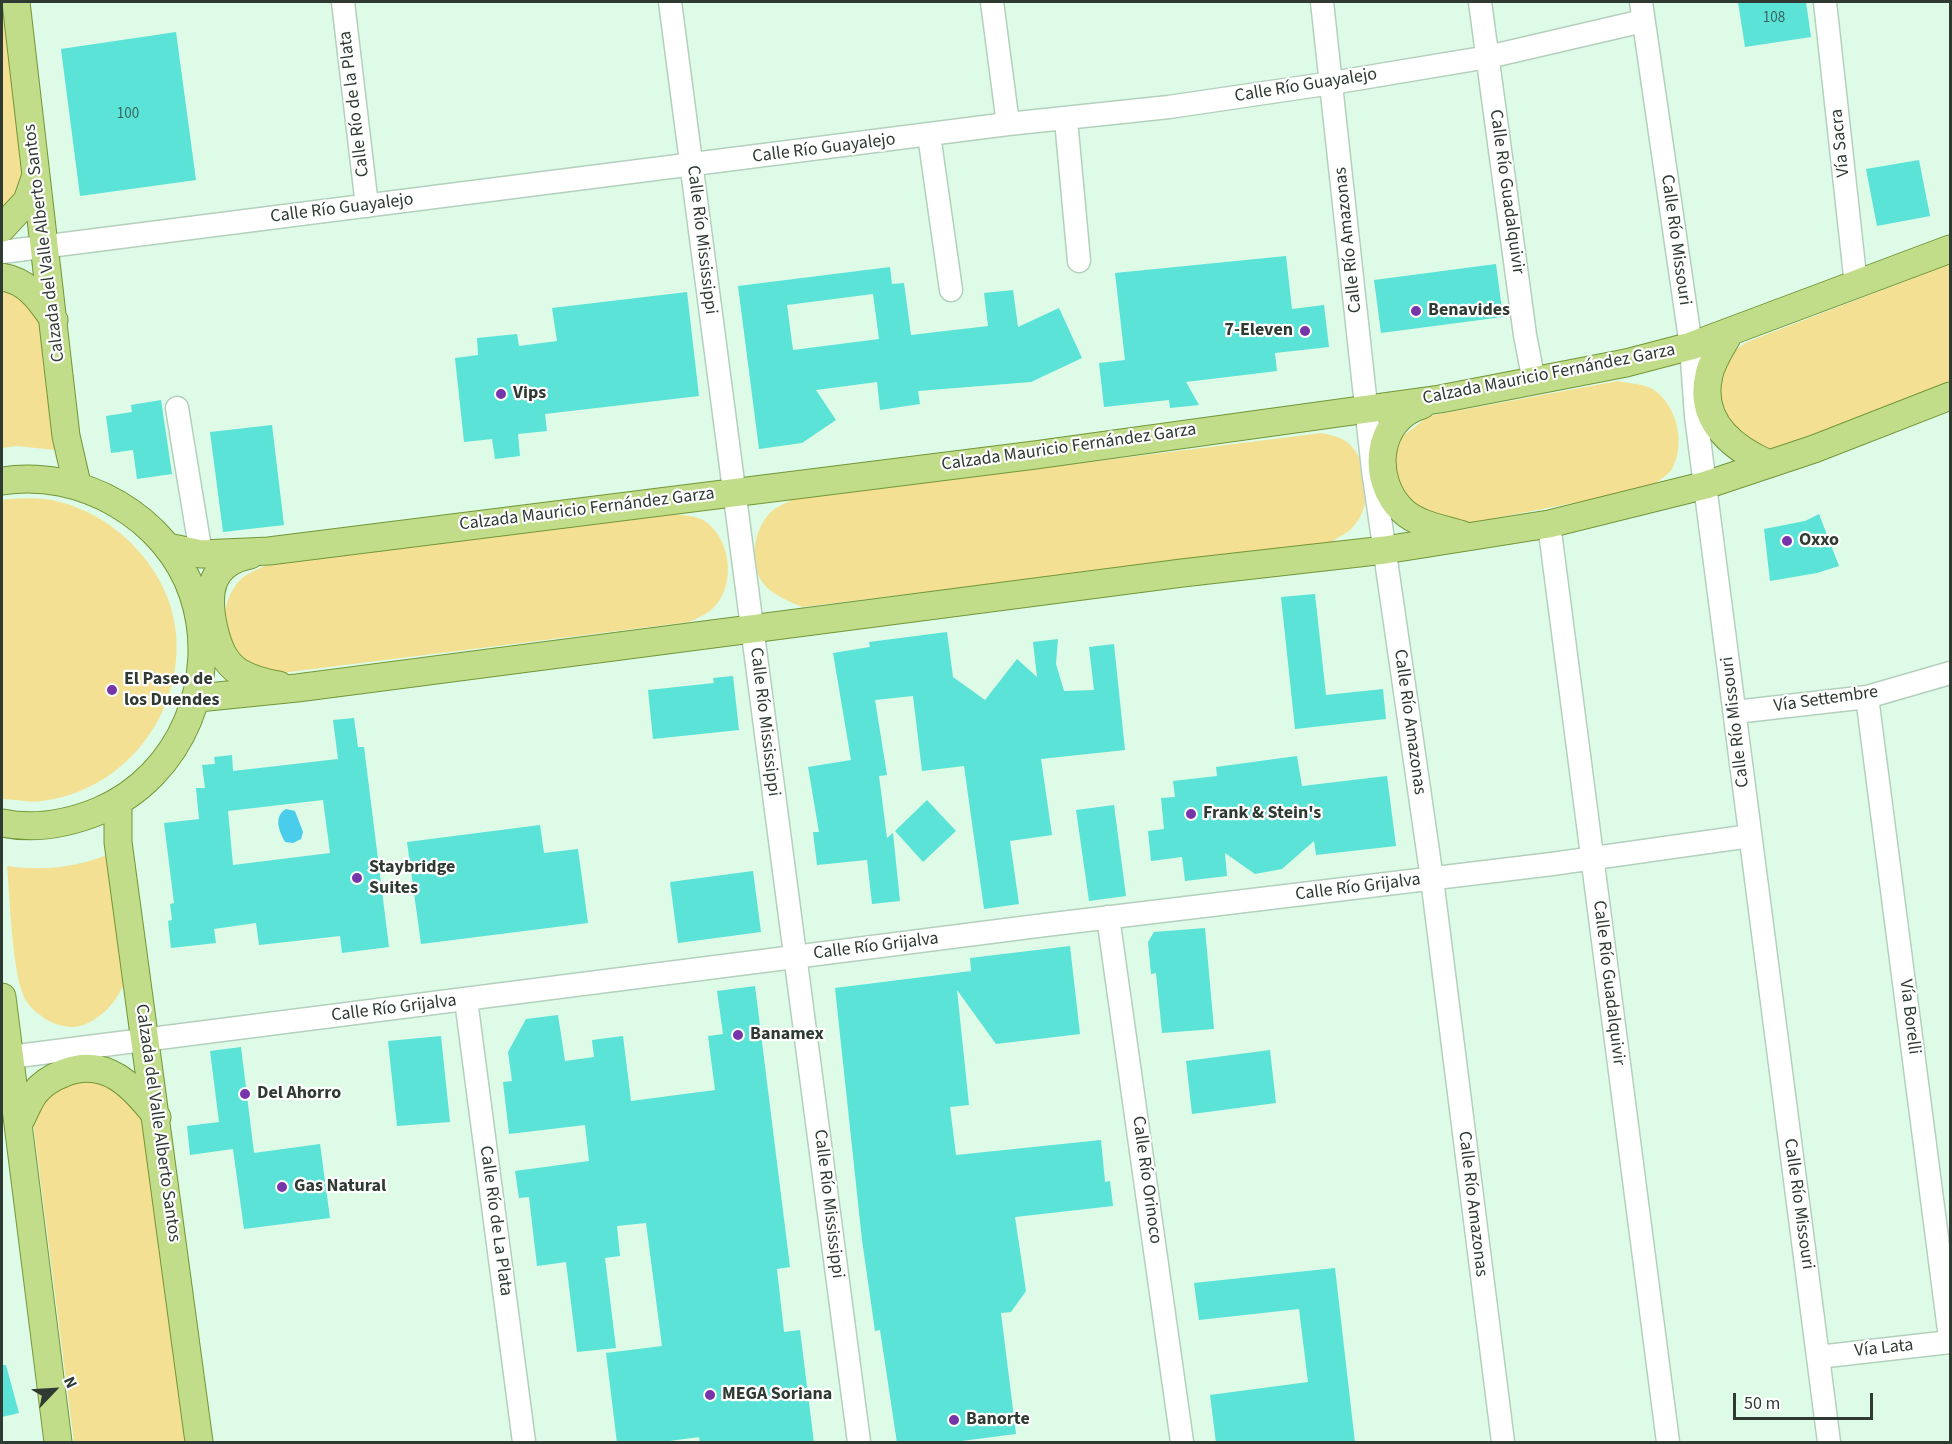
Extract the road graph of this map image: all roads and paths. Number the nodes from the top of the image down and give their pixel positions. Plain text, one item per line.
1 (16, 2) edge
2 (343, 2) edge
3 (670, 2) edge
4 (992, 2) edge
5 (1322, 2) edge
6 (1480, 2) edge
7 (1825, 2) edge
8 (1642, 11) edge
9 (1488, 57) junction
10 (1332, 82) junction
11 (1066, 120) junction
12 (1008, 124) junction
13 (929, 135) junction
14 (691, 166) junction
15 (37, 171) junction
16 (367, 206) junction
17 (2, 228) edge
18 (46, 246) junction
19 (1950, 249) edge
20 (2, 252) edge
21 (1080, 261) dead end
22 (2, 277) edge
23 (1856, 285) junction
24 (951, 290) dead end
25 (55, 321) junction
26 (1730, 332) junction
27 (1691, 346) junction
28 (1533, 382) junction
29 (1950, 396) edge
30 (1440, 399) junction
31 (177, 408) dead end
32 (1366, 410) junction
33 (1769, 464) junction
34 (2, 481) edge
35 (77, 484) junction
36 (1706, 485) junction
37 (733, 492) junction
38 (1549, 524) junction
39 (1467, 537) junction
40 (168, 547) junction
41 (1385, 550) junction
42 (269, 551) junction
43 (201, 554) junction
44 (752, 628) junction
45 (1950, 673) edge
46 (297, 688) junction
47 (1867, 697) junction
48 (198, 698) junction
49 (1735, 712) junction
50 (118, 803) junction
51 (2, 823) edge
52 (1750, 836) junction
53 (1592, 859) junction
54 (1432, 879) junction
55 (1108, 917) junction
56 (796, 956) junction
57 (2, 998) edge
58 (466, 1000) junction
59 (146, 1038) junction
60 (5, 1058) edge
61 (157, 1117) junction
62 (19, 1123) junction
63 (1950, 1340) edge
64 (1818, 1357) junction
65 (58, 1443) edge
66 (199, 1443) edge
67 (524, 1443) edge
68 (859, 1443) edge
69 (1182, 1443) edge
70 (1503, 1443) edge
71 (1668, 1443) edge
72 (1829, 1443) edge

1 - 15 main road, Calzada del Valle Alberto Santos
2 - 16 street, Calle Río de la Plata
3 - 14 street, Calle Río Mississippi
4 - 12 street
5 - 10 street, Calle Río Amazonas
6 - 9 street, Calle Río Guadalquivir
7 - 23 street, Vía Sacra
8 - 9 street, Calle Río Guayalejo
8 - 27 street, Calle Río Missouri
9 - 10 street, Calle Río Guayalejo
9 - 28 street, Calle Río Guadalquivir
10 - 11 street, Calle Río Guayalejo
10 - 32 street, Calle Río Amazonas
11 - 12 street, Calle Río Guayalejo
11 - 21 street
12 - 13 street, Calle Río Guayalejo
13 - 14 street, Calle Río Guayalejo
13 - 24 street
14 - 16 street, Calle Río Guayalejo
14 - 37 street, Calle Río Mississippi
15 - 17 main road
15 - 18 main road, Calzada del Valle Alberto Santos
16 - 18 street, Calle Río Guayalejo
18 - 20 street, Calle Río Guayalejo
18 - 25 main road, Calzada del Valle Alberto Santos
19 - 23 main road, Calzada Mauricio Fernández Garza
22 - 25 main road
23 - 26 main road, Calzada Mauricio Fernández Garza
25 - 35 main road, Calzada del Valle Alberto Santos
26 - 27 main road, Calzada Mauricio Fernández Garza
26 - 33 main road
27 - 28 main road, Calzada Mauricio Fernández Garza
27 - 36 street, Calle Río Missouri
28 - 30 main road, Calzada Mauricio Fernández Garza
29 - 33 main road
30 - 32 main road, Calzada Mauricio Fernández Garza
30 - 39 main road
31 - 43 street
32 - 37 main road, Calzada Mauricio Fernández Garza
32 - 41 street, Calle Río Amazonas
33 - 36 main road
34 - 35 main road
35 - 40 main road
36 - 38 main road
36 - 49 street, Calle Río Missouri
37 - 42 main road, Calzada Mauricio Fernández Garza
37 - 44 street, Calle Río Mississippi
38 - 39 main road
38 - 53 street, Calle Río Guadalquivir
39 - 41 main road
40 - 43 main road, Calzada Mauricio Fernández Garza
40 - 48 main road
41 - 44 main road
41 - 54 street, Calle Río Amazonas
42 - 43 main road, Calzada Mauricio Fernández Garza
42 - 46 main road
44 - 46 main road
44 - 56 street, Calle Río Mississippi
45 - 47 street, Vía Settembre
46 - 48 main road
47 - 49 street, Vía Settembre
47 - 63 street, Vía Borelli
48 - 50 main road
49 - 52 street, Calle Río Missouri
50 - 51 main road
50 - 59 main road, Calzada del Valle Alberto Santos
52 - 53 street, Calle Río Grijalva
52 - 64 street, Calle Río Missouri
53 - 54 street, Calle Río Grijalva
53 - 71 street, Calle Río Guadalquivir
54 - 55 street, Calle Río Grijalva
54 - 70 street, Calle Río Amazonas
55 - 56 street, Calle Río Grijalva
55 - 69 street, Calle Río Orinoco
56 - 58 street, Calle Río Grijalva
56 - 68 street, Calle Río Mississippi
57 - 60 main road
58 - 59 street, Calle Río Grijalva
58 - 67 street, Calle Río de La Plata
59 - 60 street, Calle Río Grijalva
59 - 61 main road, Calzada del Valle Alberto Santos
60 - 62 main road
61 - 62 main road
61 - 66 main road, Calzada del Valle Alberto Santos
62 - 65 main road
63 - 64 street, Vía Lata
64 - 72 street, Calle Río Missouri

